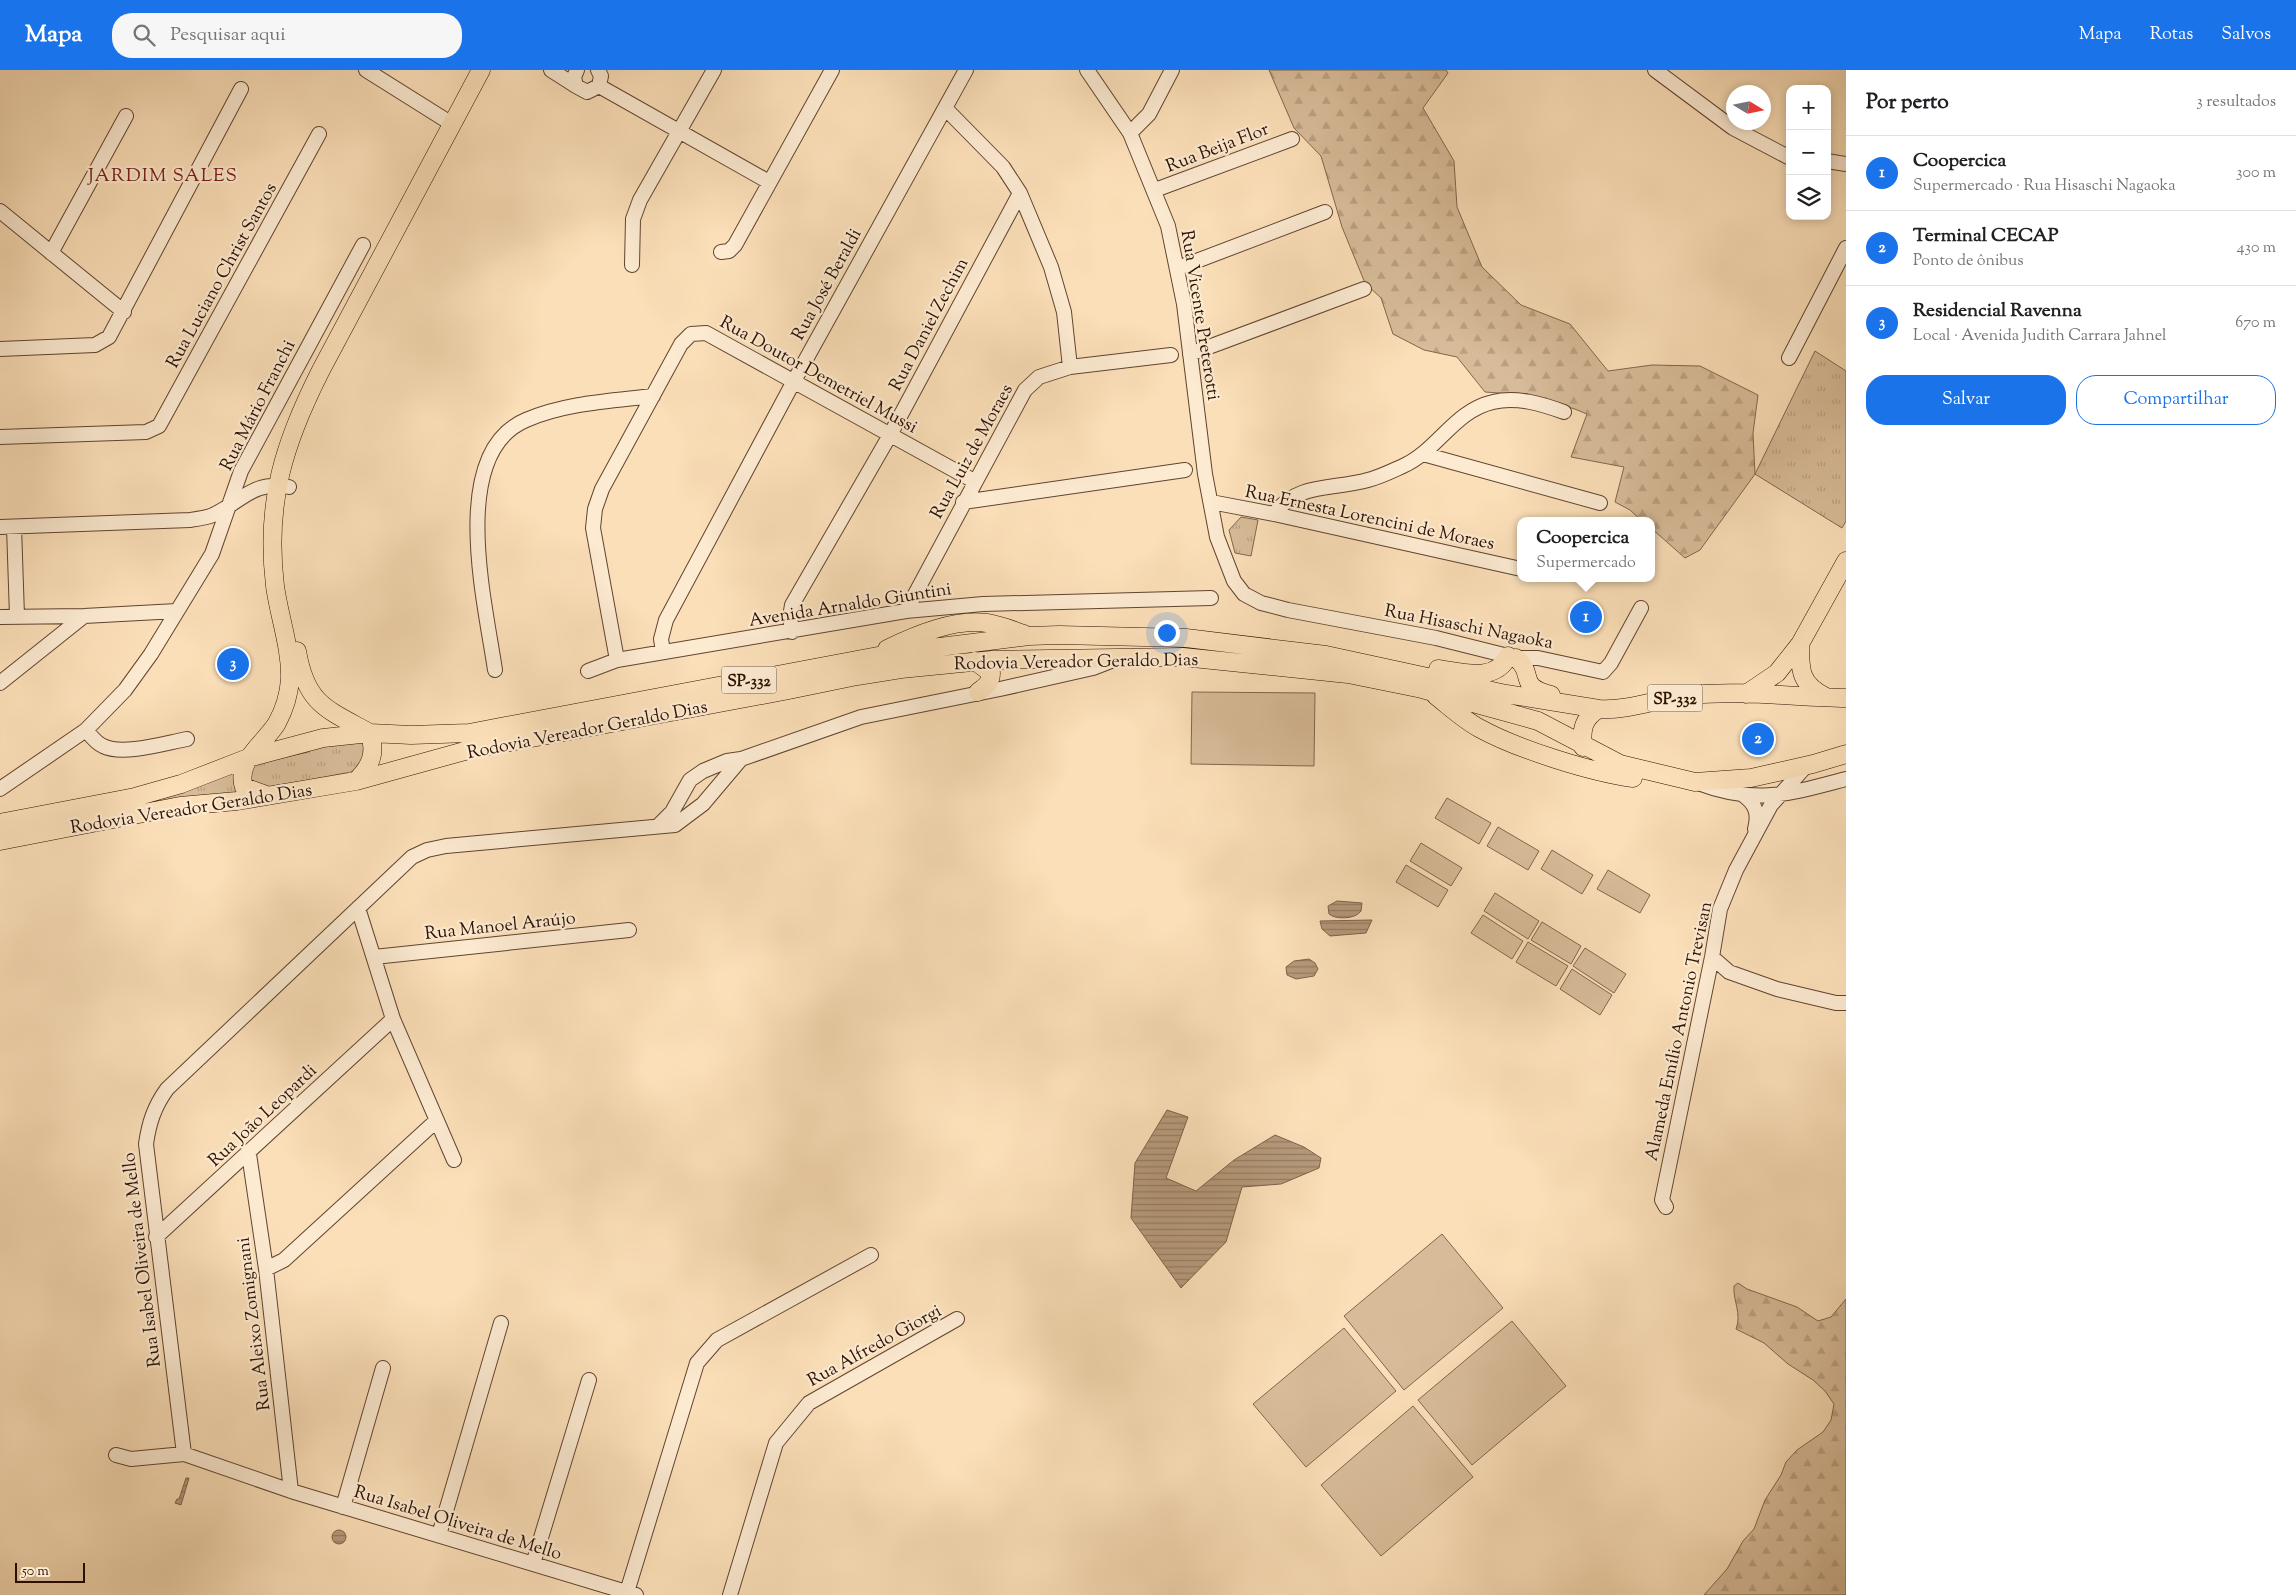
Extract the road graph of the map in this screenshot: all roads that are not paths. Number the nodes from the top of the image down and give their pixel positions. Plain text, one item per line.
1 (366, 70) edge
2 (481, 70) edge
3 (494, 70) edge
4 (551, 70) edge
5 (577, 70) edge
6 (598, 70) edge
7 (714, 70) edge
8 (832, 70) edge
9 (966, 70) edge
10 (1172, 70) edge
11 (1089, 71) edge
12 (1661, 72) edge
13 (576, 86) junction
14 (599, 86) junction
15 (241, 89) dead end
16 (945, 108) junction
17 (126, 116) dead end
18 (452, 124) junction
19 (680, 132) junction
20 (1130, 133) junction
21 (319, 134) dead end
22 (1292, 139) dead end
23 (1786, 156) edge
24 (1831, 162) edge
25 (1846, 164) edge
26 (769, 182) junction
27 (1155, 190) junction
28 (1020, 193) junction
29 (0, 211) edge
30 (1325, 212) dead end
31 (363, 244) dead end
32 (1846, 248) edge
33 (721, 252) dead end
34 (51, 253) junction
35 (632, 265) dead end
36 (1178, 268) junction
37 (1364, 289) dead end
38 (124, 312) junction
39 (0, 349) edge
40 (1190, 354) junction
41 (1171, 355) dead end
42 (1790, 358) dead end
43 (1070, 367) junction
44 (794, 380) junction
45 (653, 396) junction
46 (1564, 412) dead end
47 (890, 435) junction
48 (0, 437) edge
49 (1423, 454) junction
50 (1185, 470) dead end
51 (974, 481) junction
52 (283, 486) junction
53 (963, 502) junction
54 (1211, 502) junction
55 (1600, 503) dead end
56 (230, 504) junction
57 (1274, 514) junction
58 (0, 527) edge
59 (14, 527) junction
60 (1846, 561) edge
61 (1517, 568) edge
62 (1234, 581) joint
63 (1211, 598) dead end
64 (983, 604) junction
65 (1641, 608) dead end
66 (176, 611) junction
67 (906, 611) junction
68 (17, 616) junction
69 (84, 616) junction
70 (960, 616) junction
71 (0, 617) edge
72 (985, 622) junction
73 (792, 632) junction
74 (1036, 636) junction
75 (1100, 636) junction
76 (1800, 644) junction
77 (663, 652) junction
78 (1123, 657) junction
79 (1512, 657) junction
80 (869, 658) junction
81 (1005, 659) junction
82 (1076, 659) junction
83 (617, 660) junction
84 (1035, 660) junction
85 (975, 661) junction
86 (494, 670) dead end
87 (588, 671) dead end
88 (1412, 674) junction
89 (0, 683) edge
90 (1000, 689) junction
91 (1430, 691) junction
92 (978, 692) junction
93 (1744, 694) junction
94 (1827, 698) junction
95 (1846, 698) edge
96 (1567, 703) junction
97 (1599, 709) junction
98 (276, 724) junction
99 (86, 730) junction
100 (370, 733) junction
101 (187, 739) dead end
102 (1583, 747) junction
103 (1846, 754) edge
104 (248, 758) junction
105 (741, 759) junction
106 (1806, 766) junction
107 (209, 772) junction
108 (1846, 778) edge
109 (1675, 779) junction
110 (690, 780) junction
111 (356, 781) junction
112 (1696, 782) junction
113 (0, 789) edge
114 (710, 794) junction
115 (1742, 795) junction
116 (269, 796) junction
117 (1779, 796) junction
118 (0, 823) edge
119 (659, 825) junction
120 (1753, 838) junction
121 (0, 840) edge
122 (358, 908) junction
123 (630, 930) dead end
124 (374, 957) junction
125 (1712, 958) junction
126 (1846, 1003) edge
127 (393, 1020) junction
128 (436, 1121) junction
129 (249, 1154) junction
130 (454, 1160) dead end
131 (1666, 1207) dead end
132 (156, 1237) junction
133 (871, 1255) dead end
134 (266, 1269) junction
135 (957, 1320) dead end
136 (501, 1324) dead end
137 (383, 1368) dead end
138 (589, 1380) dead end
139 (184, 1454) junction
140 (116, 1455) dead end
141 (291, 1491) junction
142 (343, 1507) junction
143 (439, 1535) junction
144 (533, 1564) junction
145 (632, 1594) edge
146 (730, 1595) edge

1 - 18 street
2 - 18 main road
3 - 52 main road
4 - 13 street
5 - 13 street
6 - 14 street
7 - 19 street
8 - 26 street
9 - 16 street, Rua José Beraldi
10 - 20 street
11 - 20 street, Rua Vicente Preterotti
12 - 23 street
13 - 14 street
14 - 19 street
15 - 38 street
16 - 28 street
16 - 44 street, Rua José Beraldi
17 - 34 street
18 - 52 main road
19 - 26 street
19 - 35 street
20 - 27 street, Rua Vicente Preterotti
21 - 48 street, Rua Luciano Christ Santos
22 - 27 street, Rua Beija Flor
24 - 25 street
26 - 33 street
27 - 36 street, Rua Vicente Preterotti
28 - 43 street
28 - 47 street, Rua Daniel Zechim
29 - 34 street
30 - 36 street
31 - 56 street, Rua Mário Franchi
32 - 42 street
34 - 38 street
36 - 40 street, Rua Vicente Preterotti
37 - 40 street
38 - 39 street
40 - 54 street, Rua Vicente Preterotti
41 - 43 street, Rua Luiz de Moraes
43 - 51 street, Rua Luiz de Moraes
44 - 45 street, Rua Doutor Demetriel Mussi
44 - 47 street, Rua Doutor Demetriel Mussi
44 - 77 street, Rua José Beraldi
45 - 83 street, Rua Doutor Demetriel Mussi
45 - 86 street
46 - 49 street
47 - 51 street, Rua Doutor Demetriel Mussi
47 - 73 street, Rua Daniel Zechim
49 - 55 street
49 - 57 street
50 - 53 street
51 - 53 street, Rua Luiz de Moraes
52 - 56 street
52 - 98 main road
52 - 100 main road
53 - 67 street, Rua Luiz de Moraes
54 - 57 street, Rua Ernesta Lorencini de Moraes
54 - 62 street, Rua Vicente Preterotti
56 - 59 street
56 - 66 street, Rua Mário Franchi
57 - 61 street, Rua Ernesta Lorencini de Moraes
58 - 59 street
59 - 68 street
60 - 76 main road
62 - 79 street, Rua Hisaschi Nagaoka
63 - 64 street, Avenida Arnaldo Giuntini
64 - 70 street, Avenida Arnaldo Giuntini
64 - 72 street
65 - 79 street, Rua Hisaschi Nagaoka
66 - 69 street
66 - 99 street, Rua Mário Franchi
67 - 70 street, Avenida Arnaldo Giuntini
67 - 73 street, Avenida Arnaldo Giuntini
68 - 69 street
68 - 71 street
69 - 89 street
70 - 72 main road
70 - 80 main road
72 - 74 main road
73 - 77 street, Avenida Arnaldo Giuntini
74 - 75 main road, Rodovia Vereador Geraldo Dias / SP-332
74 - 80 main road, Rodovia Vereador Geraldo Dias / SP-332
74 - 84 main road
75 - 82 main road
75 - 88 main road, Rodovia Vereador Geraldo Dias / SP-332
76 - 93 main road
76 - 94 main road
77 - 83 street, Avenida Arnaldo Giuntini
78 - 82 main road, Rodovia Vereador Geraldo Dias / SP-332
78 - 90 street
78 - 91 main road, Rodovia Vereador Geraldo Dias / SP-332
79 - 88 main road
79 - 96 main road
80 - 100 main road, Rodovia Vereador Geraldo Dias / SP-332
81 - 84 main road, Rodovia Vereador Geraldo Dias / SP-332
81 - 85 main road, Rodovia Vereador Geraldo Dias / SP-332
81 - 90 main road
82 - 84 main road, Rodovia Vereador Geraldo Dias / SP-332
83 - 87 street, Avenida Arnaldo Giuntini
85 - 92 main road
85 - 111 main road, Rodovia Vereador Geraldo Dias / SP-332
88 - 96 main road, Rodovia Vereador Geraldo Dias / SP-332
90 - 92 street
91 - 102 main road, Rodovia Vereador Geraldo Dias / SP-332
91 - 109 main road
92 - 105 street
93 - 94 main road, Rodovia Vereador Geraldo Dias / SP-332
93 - 97 main road, Rodovia Vereador Geraldo Dias / SP-332
94 - 95 main road, Rodovia Vereador Geraldo Dias / SP-332
96 - 97 main road, Rodovia Vereador Geraldo Dias / SP-332
97 - 102 main road
98 - 104 main road
98 - 107 main road
99 - 101 street
99 - 113 street, Rua Mário Franchi
100 - 104 main road, Rodovia Vereador Geraldo Dias / SP-332
100 - 111 main road
102 - 109 main road, Rodovia Vereador Geraldo Dias / SP-332
103 - 106 main road, Rodovia Vereador Geraldo Dias / SP-332
104 - 107 main road, Rodovia Vereador Geraldo Dias / SP-332
104 - 116 main road
105 - 110 street
105 - 114 street, Rua Isabel Oliveira de Mello
106 - 112 main road, Rodovia Vereador Geraldo Dias / SP-332
106 - 117 street, Alameda Emílio Antonio Trevisan
107 - 118 main road, Rodovia Vereador Geraldo Dias / SP-332
108 - 117 street
109 - 112 main road, Rodovia Vereador Geraldo Dias / SP-332
110 - 114 street
110 - 119 street
111 - 116 main road, Rodovia Vereador Geraldo Dias / SP-332
112 - 115 street
114 - 119 street, Rua Isabel Oliveira de Mello
115 - 117 street
115 - 120 street
116 - 121 main road, Rodovia Vereador Geraldo Dias / SP-332
117 - 120 street, Alameda Emílio Antonio Trevisan
119 - 122 street, Rua Isabel Oliveira de Mello
120 - 125 street, Alameda Emílio Antonio Trevisan
122 - 124 street
122 - 132 street, Rua Isabel Oliveira de Mello
123 - 124 street, Rua Manoel Araújo
124 - 127 street
125 - 126 street
125 - 131 street, Alameda Emílio Antonio Trevisan
127 - 128 street
127 - 129 street, Rua João Leopardi
128 - 130 street
128 - 134 street
129 - 132 street, Rua João Leopardi
129 - 134 street, Rua Aleixo Zomignani
132 - 139 street, Rua Isabel Oliveira de Mello
133 - 145 street
134 - 141 street, Rua Aleixo Zomignani
135 - 146 street, Rua Alfredo Giorgi
136 - 143 street
137 - 142 street
138 - 144 street
139 - 140 street
139 - 141 street, Rua Isabel Oliveira de Mello
141 - 142 street, Rua Isabel Oliveira de Mello
142 - 143 street, Rua Isabel Oliveira de Mello
143 - 144 street, Rua Isabel Oliveira de Mello
144 - 145 street, Rua Isabel Oliveira de Mello

